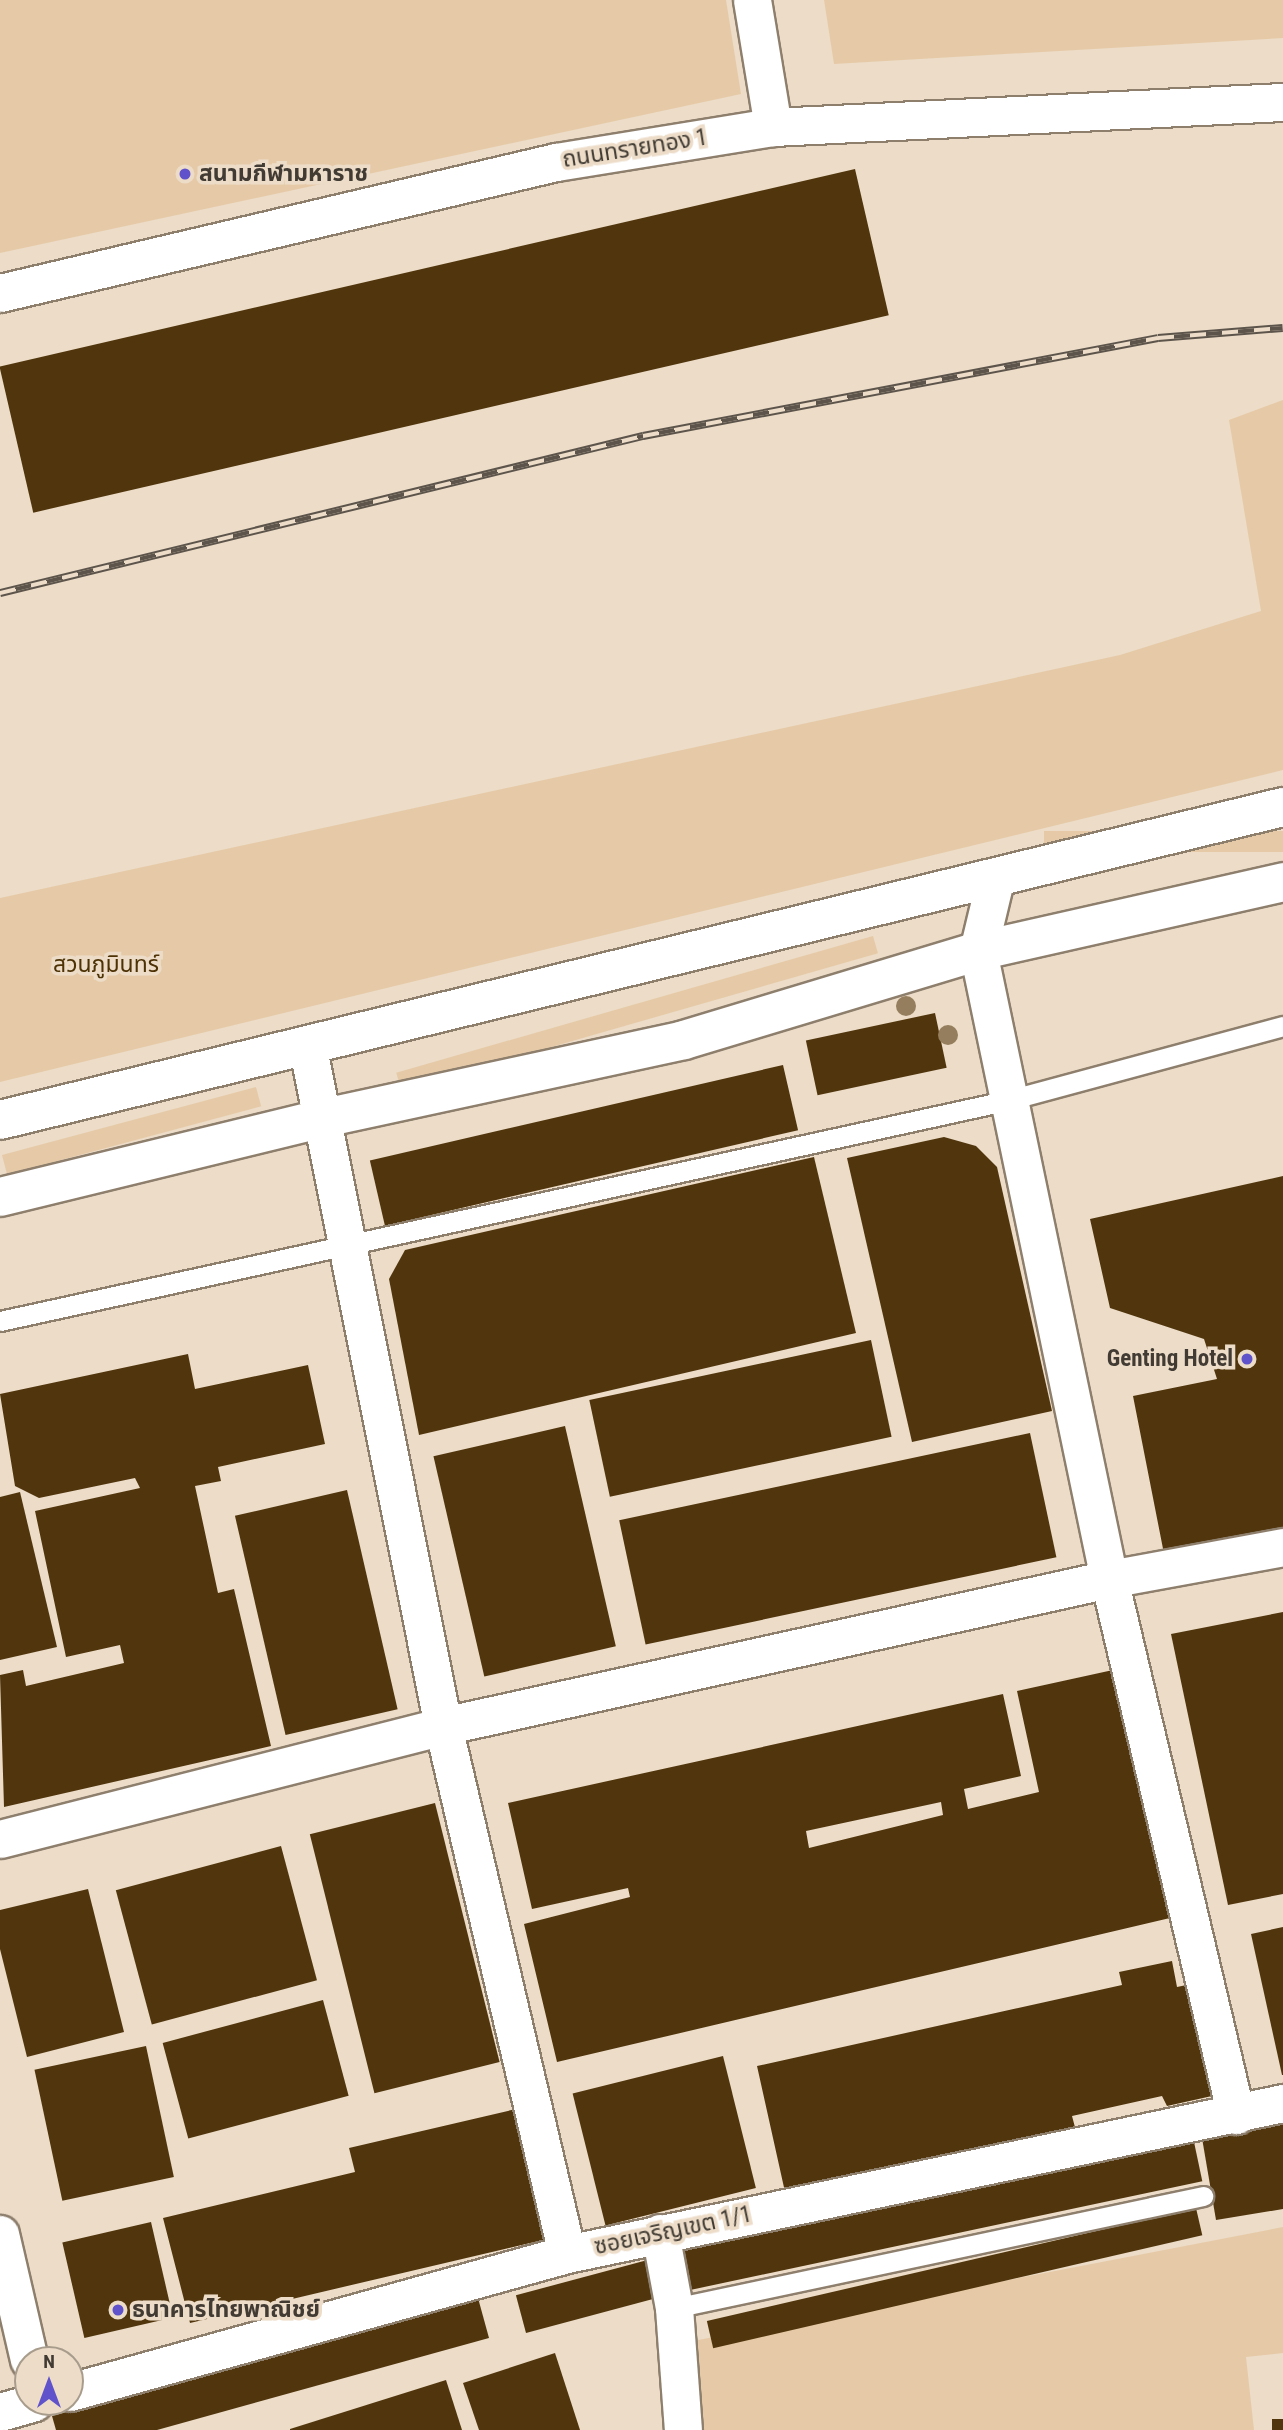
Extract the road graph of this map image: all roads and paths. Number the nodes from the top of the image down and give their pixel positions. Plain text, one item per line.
1 (752, 0) edge
2 (1283, 102) edge
3 (773, 127) junction
4 (0, 293) edge
5 (1283, 807) edge
6 (996, 876) junction
7 (1283, 882) edge
8 (978, 951) junction
9 (1283, 1026) edge
10 (307, 1044) junction
11 (1009, 1100) junction
12 (324, 1118) junction
13 (0, 1120) edge
14 (0, 1197) edge
15 (347, 1244) junction
16 (0, 1321) edge
17 (1283, 1547) edge
18 (1109, 1579) junction
19 (443, 1726) junction
20 (0, 1839) edge
21 (1283, 2103) edge
22 (1236, 2115) junction
23 (1203, 2196) dead end
24 (660, 2233) junction
25 (0, 2234) edge
26 (568, 2254) junction
27 (674, 2308) junction
28 (26, 2346) edge
29 (84, 2388) edge
30 (683, 2430) edge

1 - 3 street
2 - 3 street, ถนนทรายทอง 1
3 - 4 street, ถนนทรายทอง 1
5 - 6 main road
6 - 8 street
6 - 10 main road
7 - 8 main road
8 - 11 street
8 - 12 main road
9 - 11 lane
10 - 12 street
10 - 13 main road
11 - 15 lane
11 - 18 street
12 - 14 main road
12 - 15 street
15 - 16 lane
15 - 19 street
17 - 18 street
18 - 19 street
18 - 22 street
19 - 20 street
19 - 26 street
21 - 22 street, ซอยเจริญเขต 1/1
22 - 24 street, ซอยเจริญเขต 1/1
23 - 27 lane
24 - 26 street, ซอยเจริญเขต 1/1
24 - 27 street
25 - 28 street
26 - 29 street, ซอยเจริญเขต 1/1
27 - 30 street

